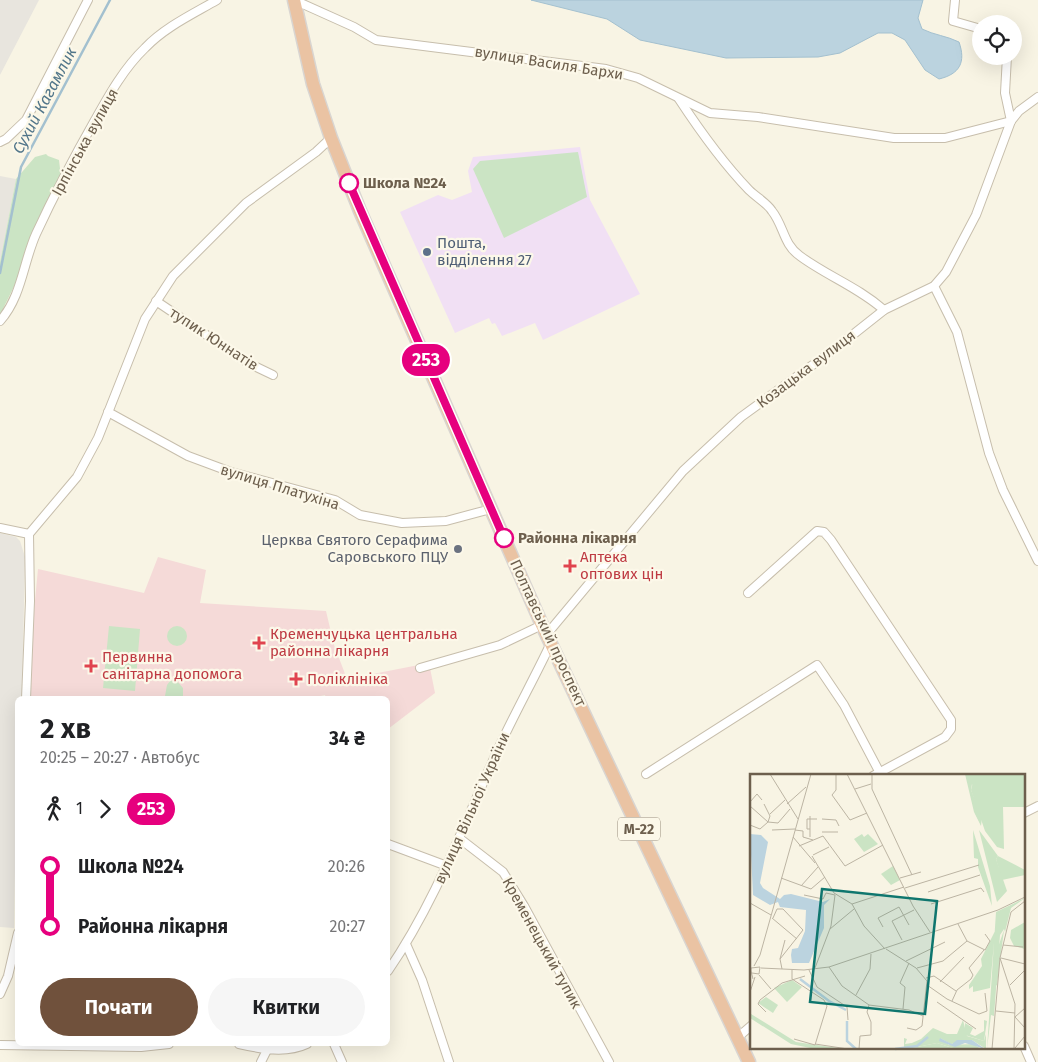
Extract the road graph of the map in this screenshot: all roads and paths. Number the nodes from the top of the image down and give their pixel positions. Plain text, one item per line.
1 (88, 0) edge
2 (217, 0) edge
3 (294, 0) edge
4 (955, 0) edge
5 (972, 27) edge
6 (1007, 65) edge
7 (1038, 97) edge
8 (679, 99) junction
9 (1011, 121) junction
10 (330, 138) junction
11 (0, 142) edge
12 (934, 286) junction
13 (156, 301) junction
14 (884, 310) junction
15 (0, 321) edge
16 (272, 375) dead end
17 (108, 412) junction
18 (492, 509) junction
19 (0, 528) edge
20 (29, 534) junction
21 (1038, 561) edge
22 (748, 593) dead end
23 (547, 634) junction
24 (420, 668) dead end
25 (26, 696) edge
26 (646, 774) dead end
27 (878, 774) edge
28 (1038, 806) edge
29 (1026, 812) edge
30 (459, 838) junction
31 (390, 845) edge
32 (447, 866) junction
33 (406, 944) junction
34 (15, 946) edge
35 (390, 967) edge
36 (0, 994) edge
37 (750, 1027) edge
38 (737, 1038) junction
39 (0, 1045) edge
40 (15, 1045) edge
41 (47, 1046) edge
42 (155, 1046) edge
43 (248, 1046) edge
44 (303, 1046) edge
45 (335, 1046) edge
46 (267, 1050) junction
47 (1026, 1050) edge
48 (261, 1062) edge
49 (342, 1062) edge
50 (449, 1062) edge
51 (609, 1062) edge
52 (748, 1062) edge
53 (1031, 1062) edge

1 - 11 street
2 - 15 street, Ірпінська вулиця
3 - 8 street, вулиця Василя Бархи
3 - 10 highway, Полтавський проспект / М-22
4 - 5 street
6 - 9 street
7 - 9 street, Козацька вулиця
8 - 9 street, вулиця Василя Бархи
8 - 14 street
9 - 12 street, Козацька вулиця
10 - 13 street
10 - 18 highway, Полтавський проспект / М-22
12 - 14 street, Козацька вулиця
12 - 21 street
13 - 16 street, тупик Юннатів
13 - 17 street
14 - 23 street, Козацька вулиця
17 - 18 street, вулиця Платухіна
17 - 20 street
18 - 23 highway, Полтавський проспект / М-22
19 - 20 street
20 - 25 street
22 - 27 street
23 - 24 street
23 - 30 street, вулиця Вільної України
23 - 38 highway, Полтавський проспект / М-22
26 - 27 street
28 - 29 street
30 - 32 street, вулиця Вільної України
30 - 51 street, Кременецький тупик
31 - 32 street
32 - 33 street, вулиця Вільної України
33 - 35 street, вулиця Вільної України
33 - 50 street
34 - 36 street
37 - 38 street
38 - 52 highway, Полтавський проспект / М-22
39 - 40 street
41 - 42 street
43 - 46 street
44 - 46 street
45 - 49 street
46 - 48 street
47 - 53 street

